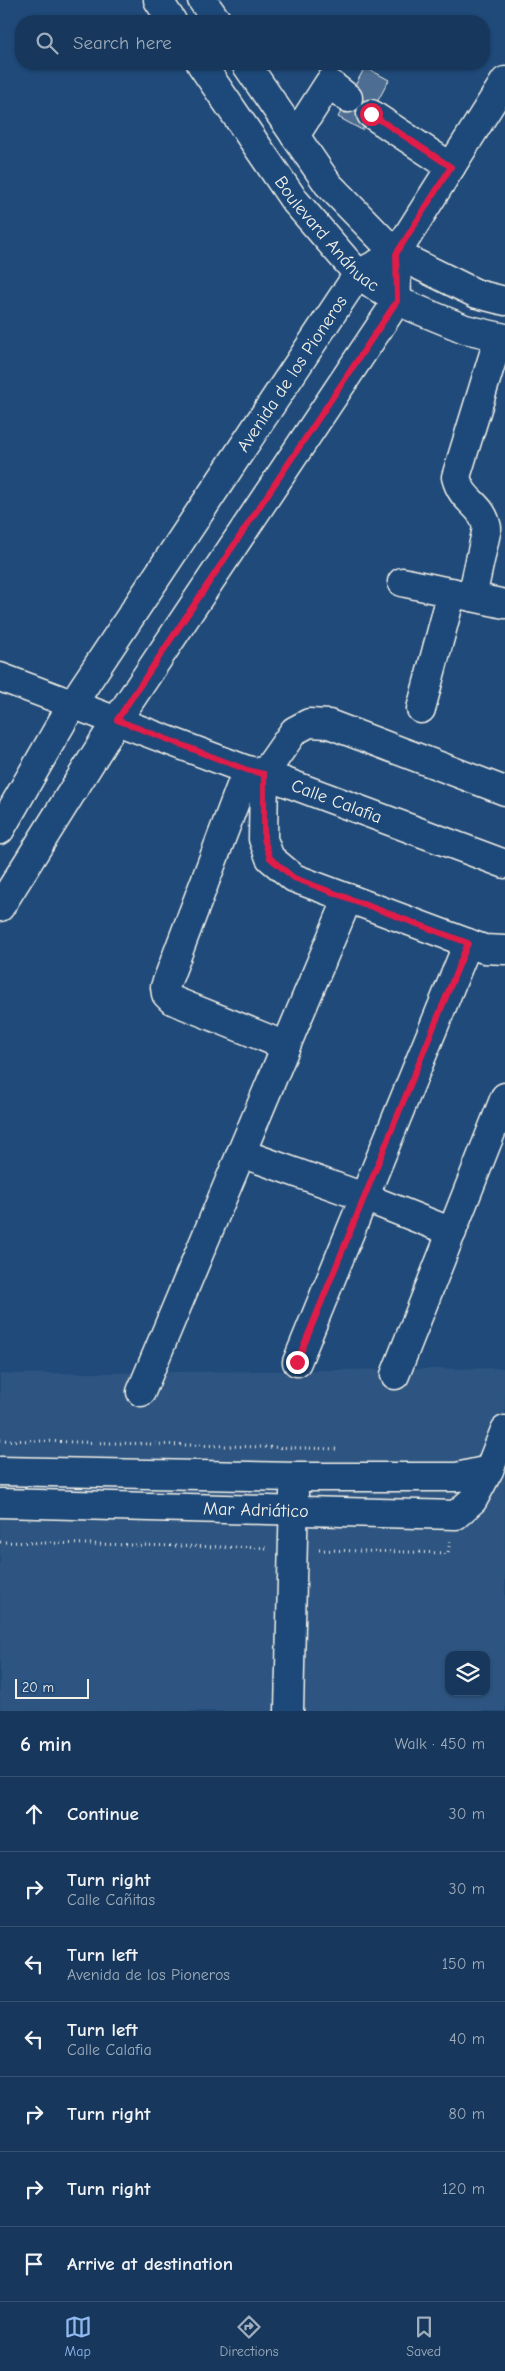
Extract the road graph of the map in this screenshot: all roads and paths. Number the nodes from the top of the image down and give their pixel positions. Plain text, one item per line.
1 (158, 0) edge
2 (202, 0) edge
3 (168, 15) edge
4 (213, 15) edge
5 (206, 70) edge
6 (250, 70) edge
7 (505, 81) edge
8 (348, 98) dead end
9 (371, 114) dead end
10 (295, 136) junction
11 (451, 167) junction
12 (396, 254) junction
13 (358, 274) junction
14 (397, 301) junction
15 (505, 301) edge
16 (502, 338) edge
17 (492, 511) edge
18 (402, 582) dead end
19 (462, 594) junction
20 (505, 604) edge
21 (0, 677) edge
22 (73, 703) junction
23 (421, 709) dead end
24 (117, 720) junction
25 (255, 772) junction
26 (505, 791) edge
27 (0, 830) edge
28 (505, 864) edge
29 (348, 898) junction
30 (0, 907) edge
31 (468, 943) junction
32 (505, 950) edge
33 (286, 1046) junction
34 (505, 1097) edge
35 (241, 1153) junction
36 (364, 1197) junction
37 (452, 1232) junction
38 (297, 1362) dead end
39 (395, 1375) dead end
40 (141, 1392) dead end
41 (505, 1430) edge
42 (489, 1470) junction
43 (0, 1471) edge
44 (295, 1477) junction
45 (0, 1503) edge
46 (294, 1509) junction
47 (0, 1542) edge
48 (292, 1549) junction
49 (448, 1553) dead end
50 (289, 1711) edge

1 - 3 street
2 - 4 street
5 - 13 street, Boulevard Anáhuac
6 - 10 street, Boulevard Anáhuac
7 - 11 street
8 - 10 street
9 - 11 street
10 - 12 street, Boulevard Anáhuac
11 - 12 street
12 - 13 street, Avenida de los Pioneros
12 - 14 street
12 - 15 street, Boulevard Anáhuac
13 - 14 street, Boulevard Anáhuac
13 - 22 street, Avenida de los Pioneros
14 - 16 street, Boulevard Anáhuac
14 - 24 street
16 - 17 street
17 - 19 street
18 - 19 street
19 - 20 street
19 - 23 street
21 - 22 street, Calle Calafia
22 - 24 street, Calle Calafia
22 - 27 street, Avenida de los Pioneros
24 - 25 street, Calle Calafia
24 - 30 street
25 - 26 street
25 - 28 street, Calle Calafia
25 - 29 street
25 - 33 street
29 - 31 street
29 - 33 street
31 - 32 street
31 - 36 street
33 - 35 street
34 - 37 street
35 - 36 street
35 - 40 street
36 - 37 street
36 - 38 street
37 - 39 street
41 - 42 street, Mar Adriático
42 - 44 street, Mar Adriático
42 - 46 street, Mar Adriático
43 - 44 street, Mar Adriático
44 - 46 street
45 - 46 street, Mar Adriático
46 - 48 street
47 - 48 path
48 - 49 path
48 - 50 street

